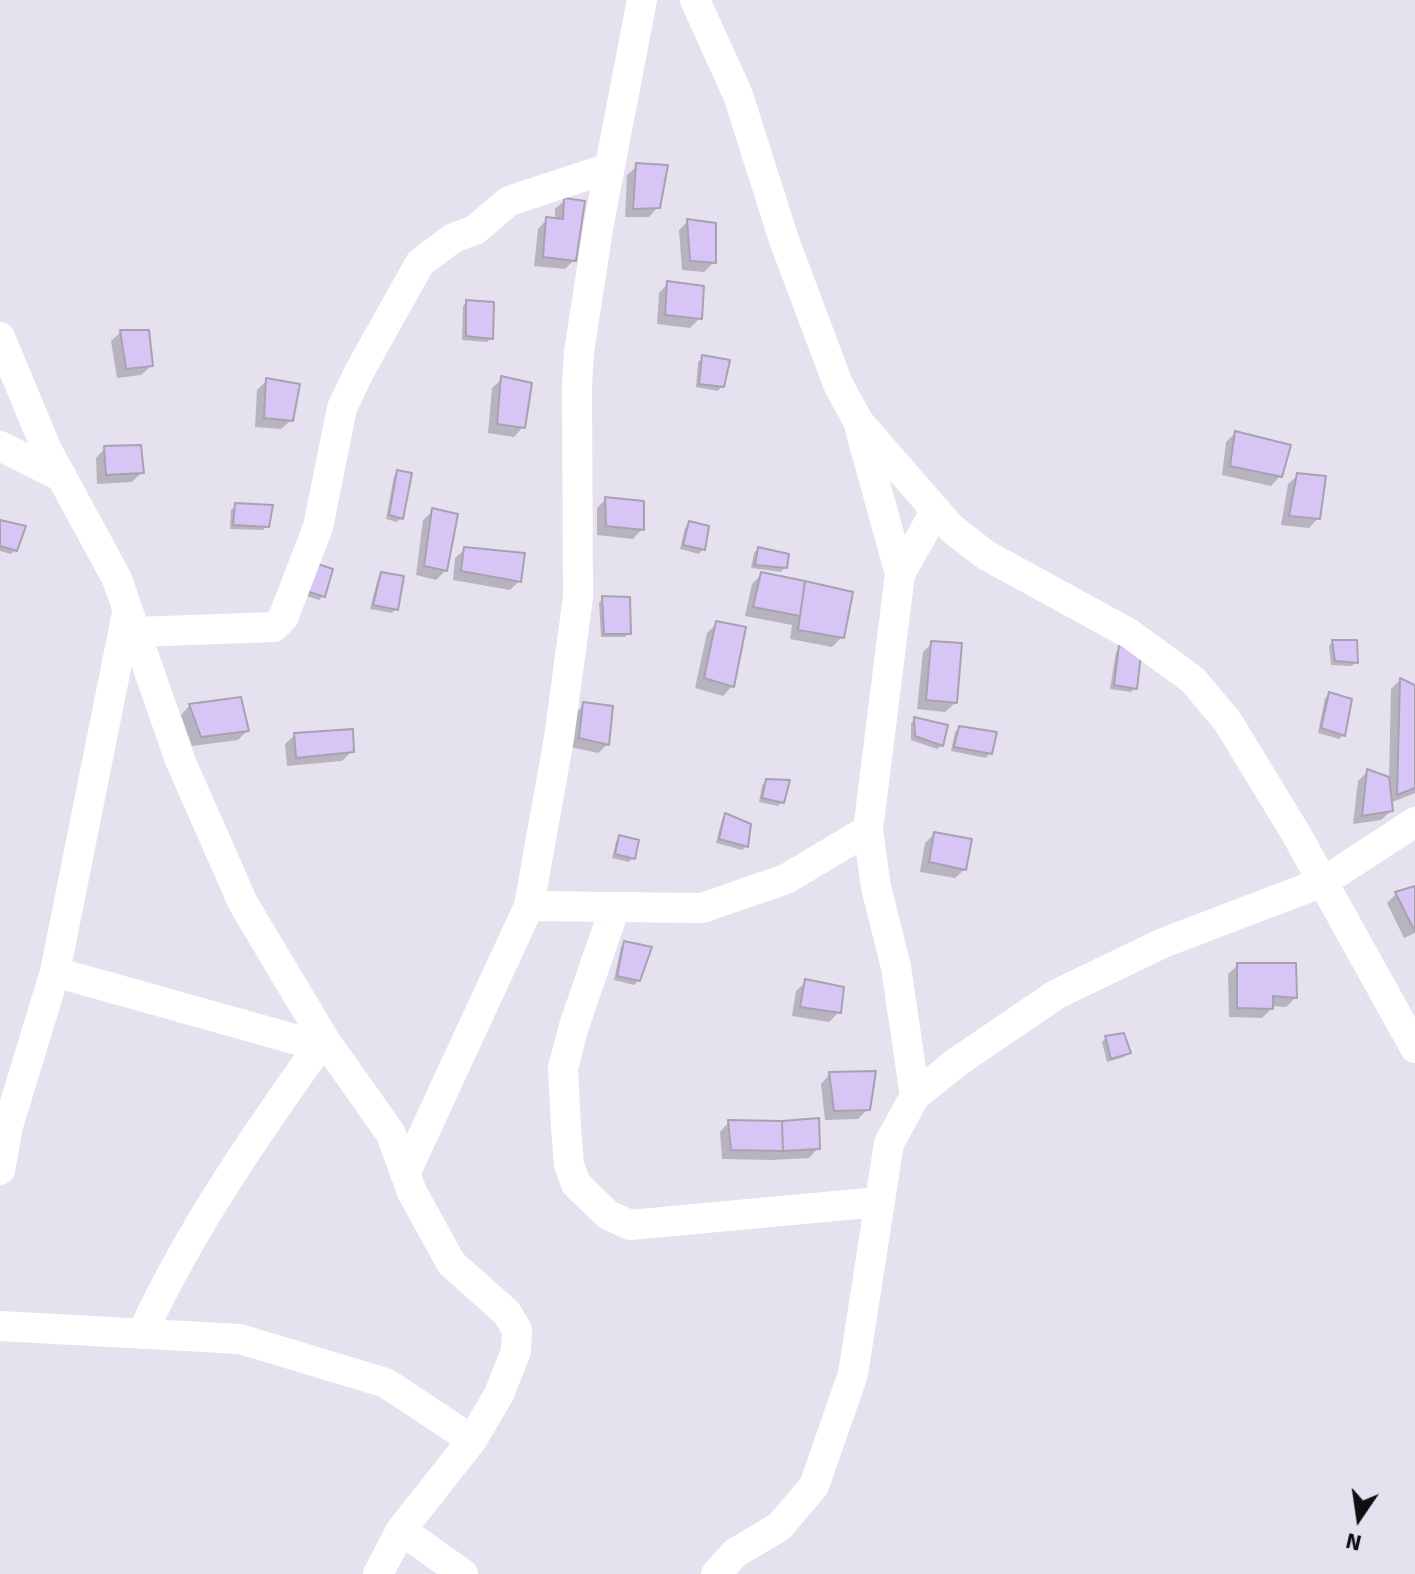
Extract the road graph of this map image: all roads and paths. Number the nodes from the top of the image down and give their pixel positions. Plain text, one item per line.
1 (642, 0) edge
2 (695, 0) edge
3 (609, 168) junction
4 (0, 337) edge
5 (858, 421) junction
6 (0, 446) edge
7 (62, 477) junction
8 (936, 510) junction
9 (900, 574) junction
10 (132, 622) junction
11 (1415, 822) edge
12 (868, 830) junction
13 (1323, 882) junction
14 (529, 906) junction
15 (615, 907) junction
16 (55, 972) junction
17 (321, 1043) junction
18 (1415, 1048) edge
19 (915, 1096) junction
20 (0, 1170) edge
21 (405, 1174) junction
22 (879, 1202) junction
23 (0, 1326) edge
24 (42, 1328) junction
25 (142, 1334) junction
26 (0, 1351) edge
27 (472, 1440) junction
28 (401, 1530) junction
29 (378, 1574) edge
30 (463, 1574) edge
31 (716, 1574) edge

1 - 3 street
2 - 5 street
3 - 10 street
3 - 14 street
4 - 7 street
5 - 8 street
5 - 9 street
6 - 7 street
7 - 10 street
8 - 9 street
8 - 13 street
9 - 12 street
10 - 16 street
10 - 17 street
11 - 13 street
12 - 15 street
12 - 19 street
13 - 18 street
13 - 19 street
14 - 15 street
14 - 21 street
15 - 22 street
16 - 17 street
16 - 20 street
17 - 21 street
17 - 25 street
19 - 22 street
21 - 27 street
22 - 31 street
23 - 24 street
24 - 25 street
24 - 26 street
25 - 27 street
27 - 28 street
28 - 29 street
28 - 30 street

